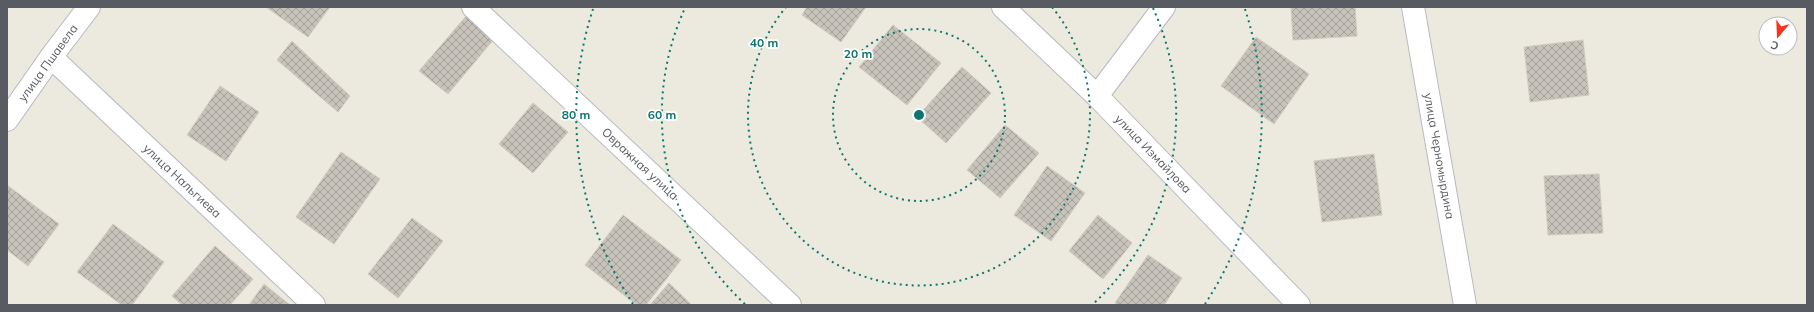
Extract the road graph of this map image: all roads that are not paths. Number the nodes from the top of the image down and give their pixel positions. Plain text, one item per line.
1 (89, 7) edge
2 (473, 7) edge
3 (1003, 7) edge
4 (1164, 7) edge
5 (1413, 7) edge
6 (51, 57) junction
7 (1097, 96) junction
8 (7, 120) edge
9 (314, 305) edge
10 (790, 305) edge
11 (1299, 305) edge
12 (1465, 305) edge

1 - 6 street, улица Пшавела
2 - 10 street, Овражная улица
3 - 7 street, улица Измайлова
4 - 7 street
5 - 12 street, улица Черномырдина
6 - 8 street, улица Пшавела
6 - 9 street, улица Нальгиева
7 - 11 street, улица Измайлова

